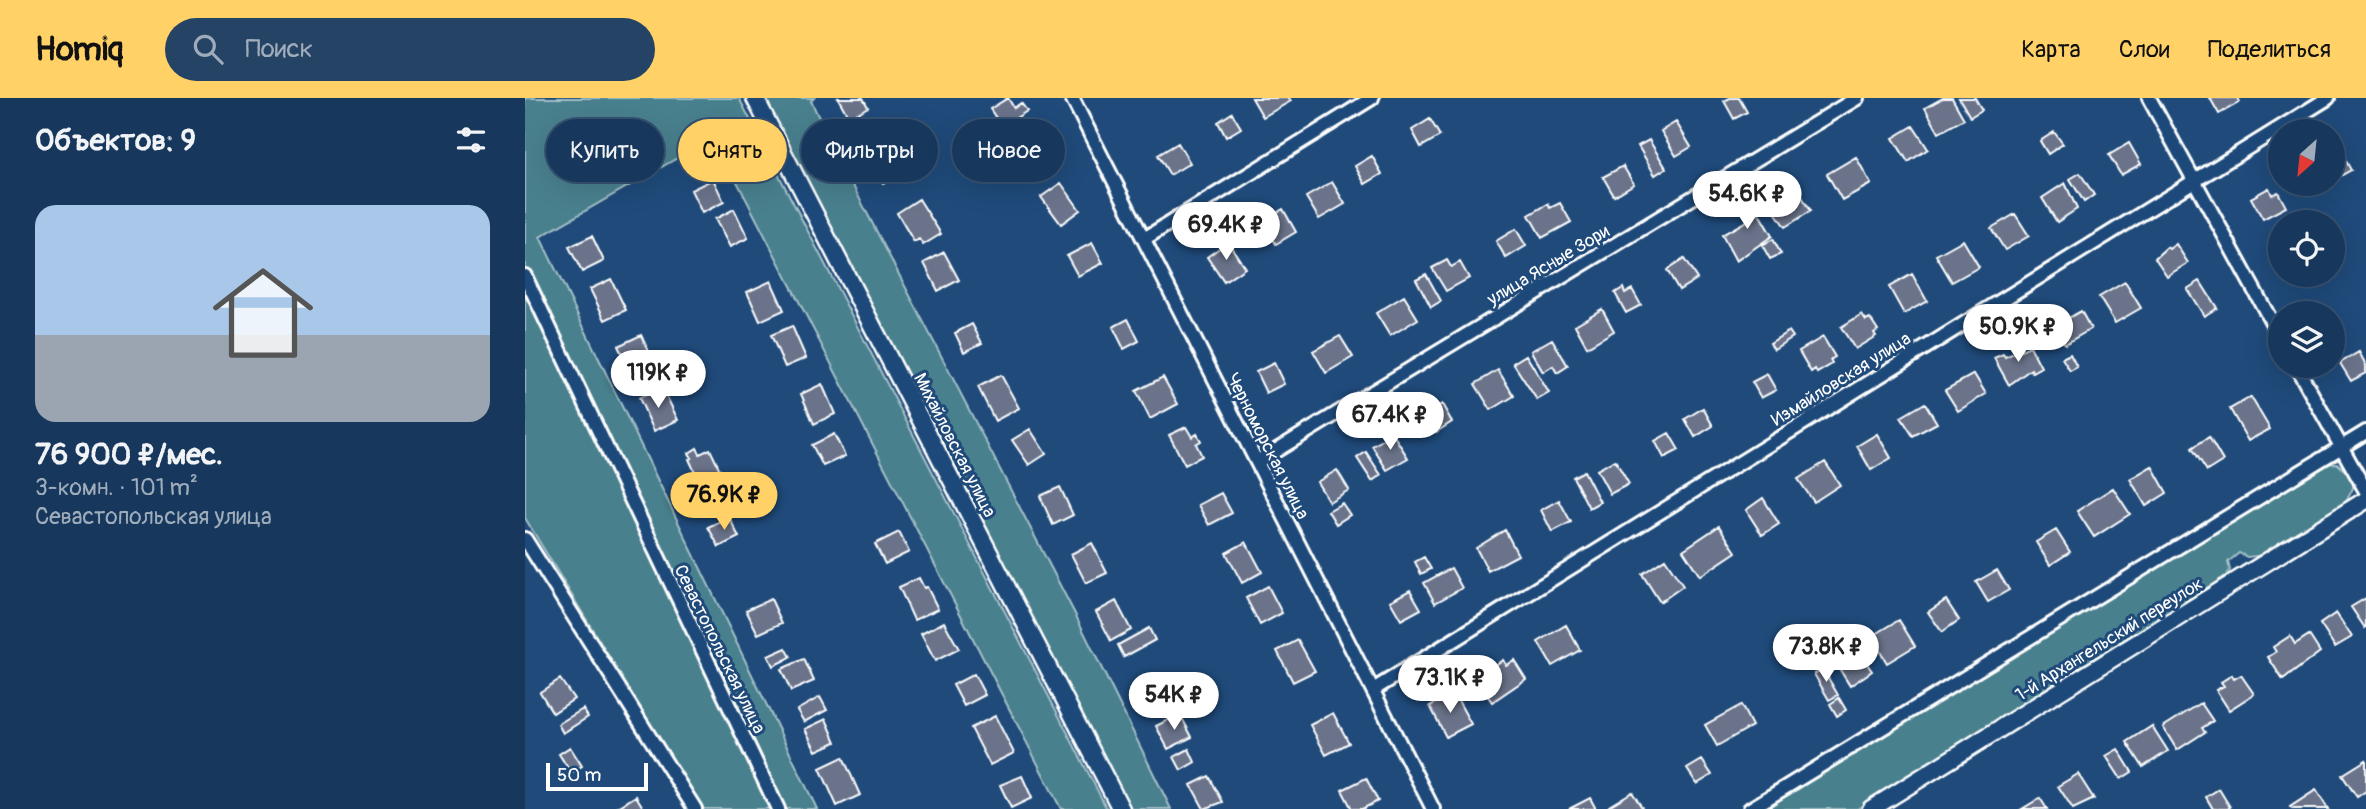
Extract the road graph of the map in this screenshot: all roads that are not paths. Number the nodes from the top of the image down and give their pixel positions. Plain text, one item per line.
1 (755, 98) edge
2 (1072, 98) edge
3 (1372, 98) edge
4 (1857, 98) edge
5 (2149, 98) edge
6 (2328, 98) edge
7 (2193, 180) junction
8 (1144, 239) junction
9 (525, 276) edge
10 (2268, 315) edge
11 (2303, 378) edge
12 (2366, 432) edge
13 (2341, 447) junction
14 (1257, 462) junction
15 (2366, 491) edge
16 (2366, 500) edge
17 (525, 539) edge
18 (1373, 690) junction
19 (695, 809) edge
20 (778, 809) edge
21 (1121, 809) edge
22 (1433, 809) edge
23 (1750, 809) edge
24 (1871, 809) edge

1 - 21 street, Михайловская улица
2 - 8 street, Черноморская улица
3 - 8 street
4 - 14 street, улица Ясные Зори
5 - 7 street
6 - 7 street, Измайловская улица
7 - 10 street
7 - 18 street, Измайловская улица
8 - 14 street, Черноморская улица
9 - 20 street, Севастопольская улица
11 - 13 street
12 - 13 street
13 - 15 street
13 - 23 street
14 - 18 street, Черноморская улица
16 - 24 street, 1-й Архангельский переулок
17 - 19 street
18 - 22 street, Черноморская улица

